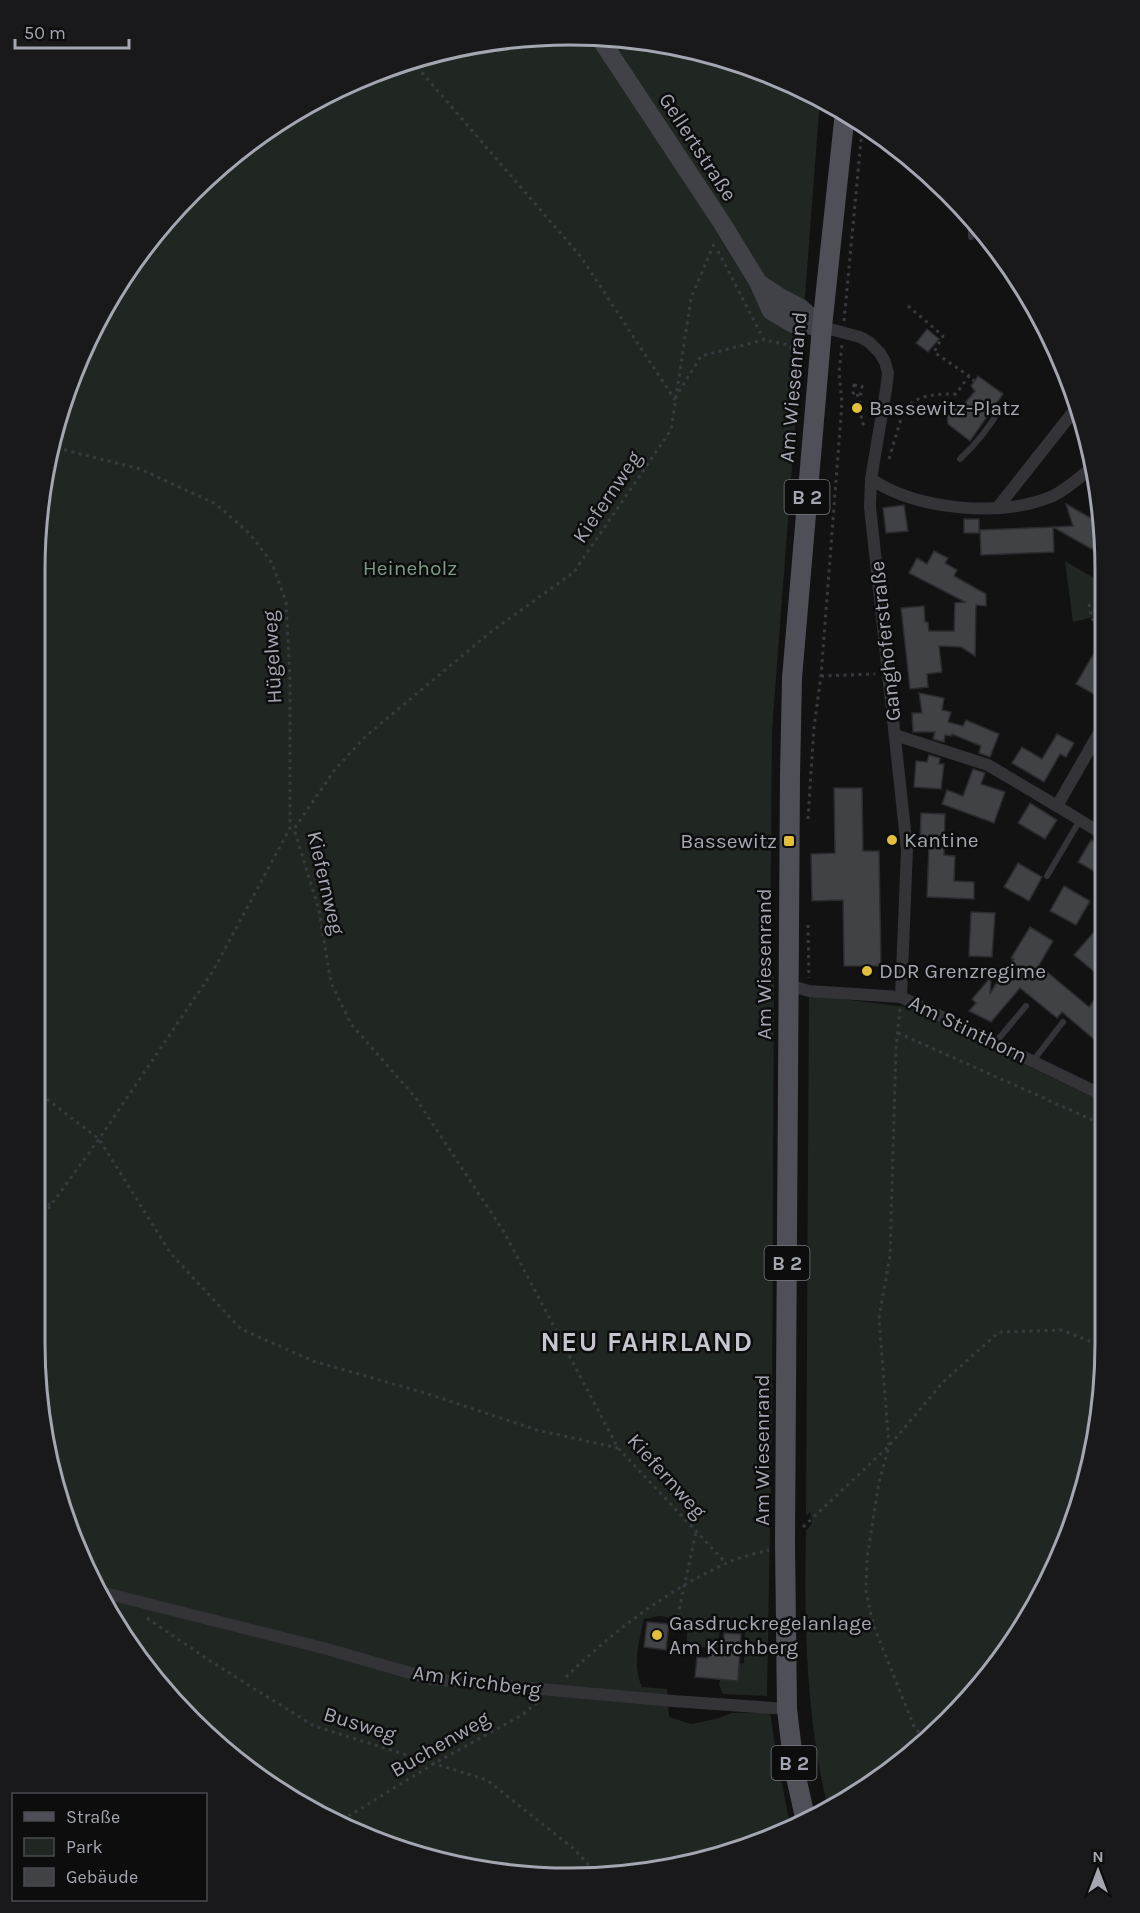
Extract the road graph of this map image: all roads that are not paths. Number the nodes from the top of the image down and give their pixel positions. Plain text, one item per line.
1 (605, 46) edge
2 (843, 122) edge
3 (971, 231) edge
4 (971, 237) dead end
5 (822, 327) junction
6 (1001, 407) dead end
7 (1071, 414) edge
8 (960, 459) dead end
9 (1086, 473) edge
10 (871, 479) junction
11 (998, 507) junction
12 (895, 735) junction
13 (1095, 740) edge
14 (1057, 806) junction
15 (1080, 820) junction
16 (1095, 829) edge
17 (1047, 876) dead end
18 (788, 985) junction
19 (901, 997) junction
20 (1026, 1006) dead end
21 (1063, 1022) dead end
22 (995, 1044) junction
23 (1034, 1061) junction
24 (1095, 1092) edge
25 (109, 1594) edge
26 (787, 1709) junction
27 (804, 1813) edge

1 - 5 street, Gellertstraße
2 - 5 main road, Am Wiesenrand / B 2
3 - 4 lane
5 - 10 street, Ganghoferstraße
5 - 18 main road, Am Wiesenrand / B 2
6 - 8 lane
7 - 11 street
9 - 11 street
10 - 11 street
10 - 12 street, Ganghoferstraße
12 - 14 street
12 - 19 street, Ganghoferstraße
13 - 14 street
14 - 15 street
15 - 16 street
15 - 17 lane
18 - 19 street, Am Stinthorn
18 - 26 main road, Am Wiesenrand / B 2
19 - 22 street, Am Stinthorn
20 - 22 lane
21 - 23 lane
22 - 23 street, Am Stinthorn
23 - 24 street, Am Stinthorn
25 - 26 street, Am Kirchberg
26 - 27 main road, Am Wiesenrand / B 2

